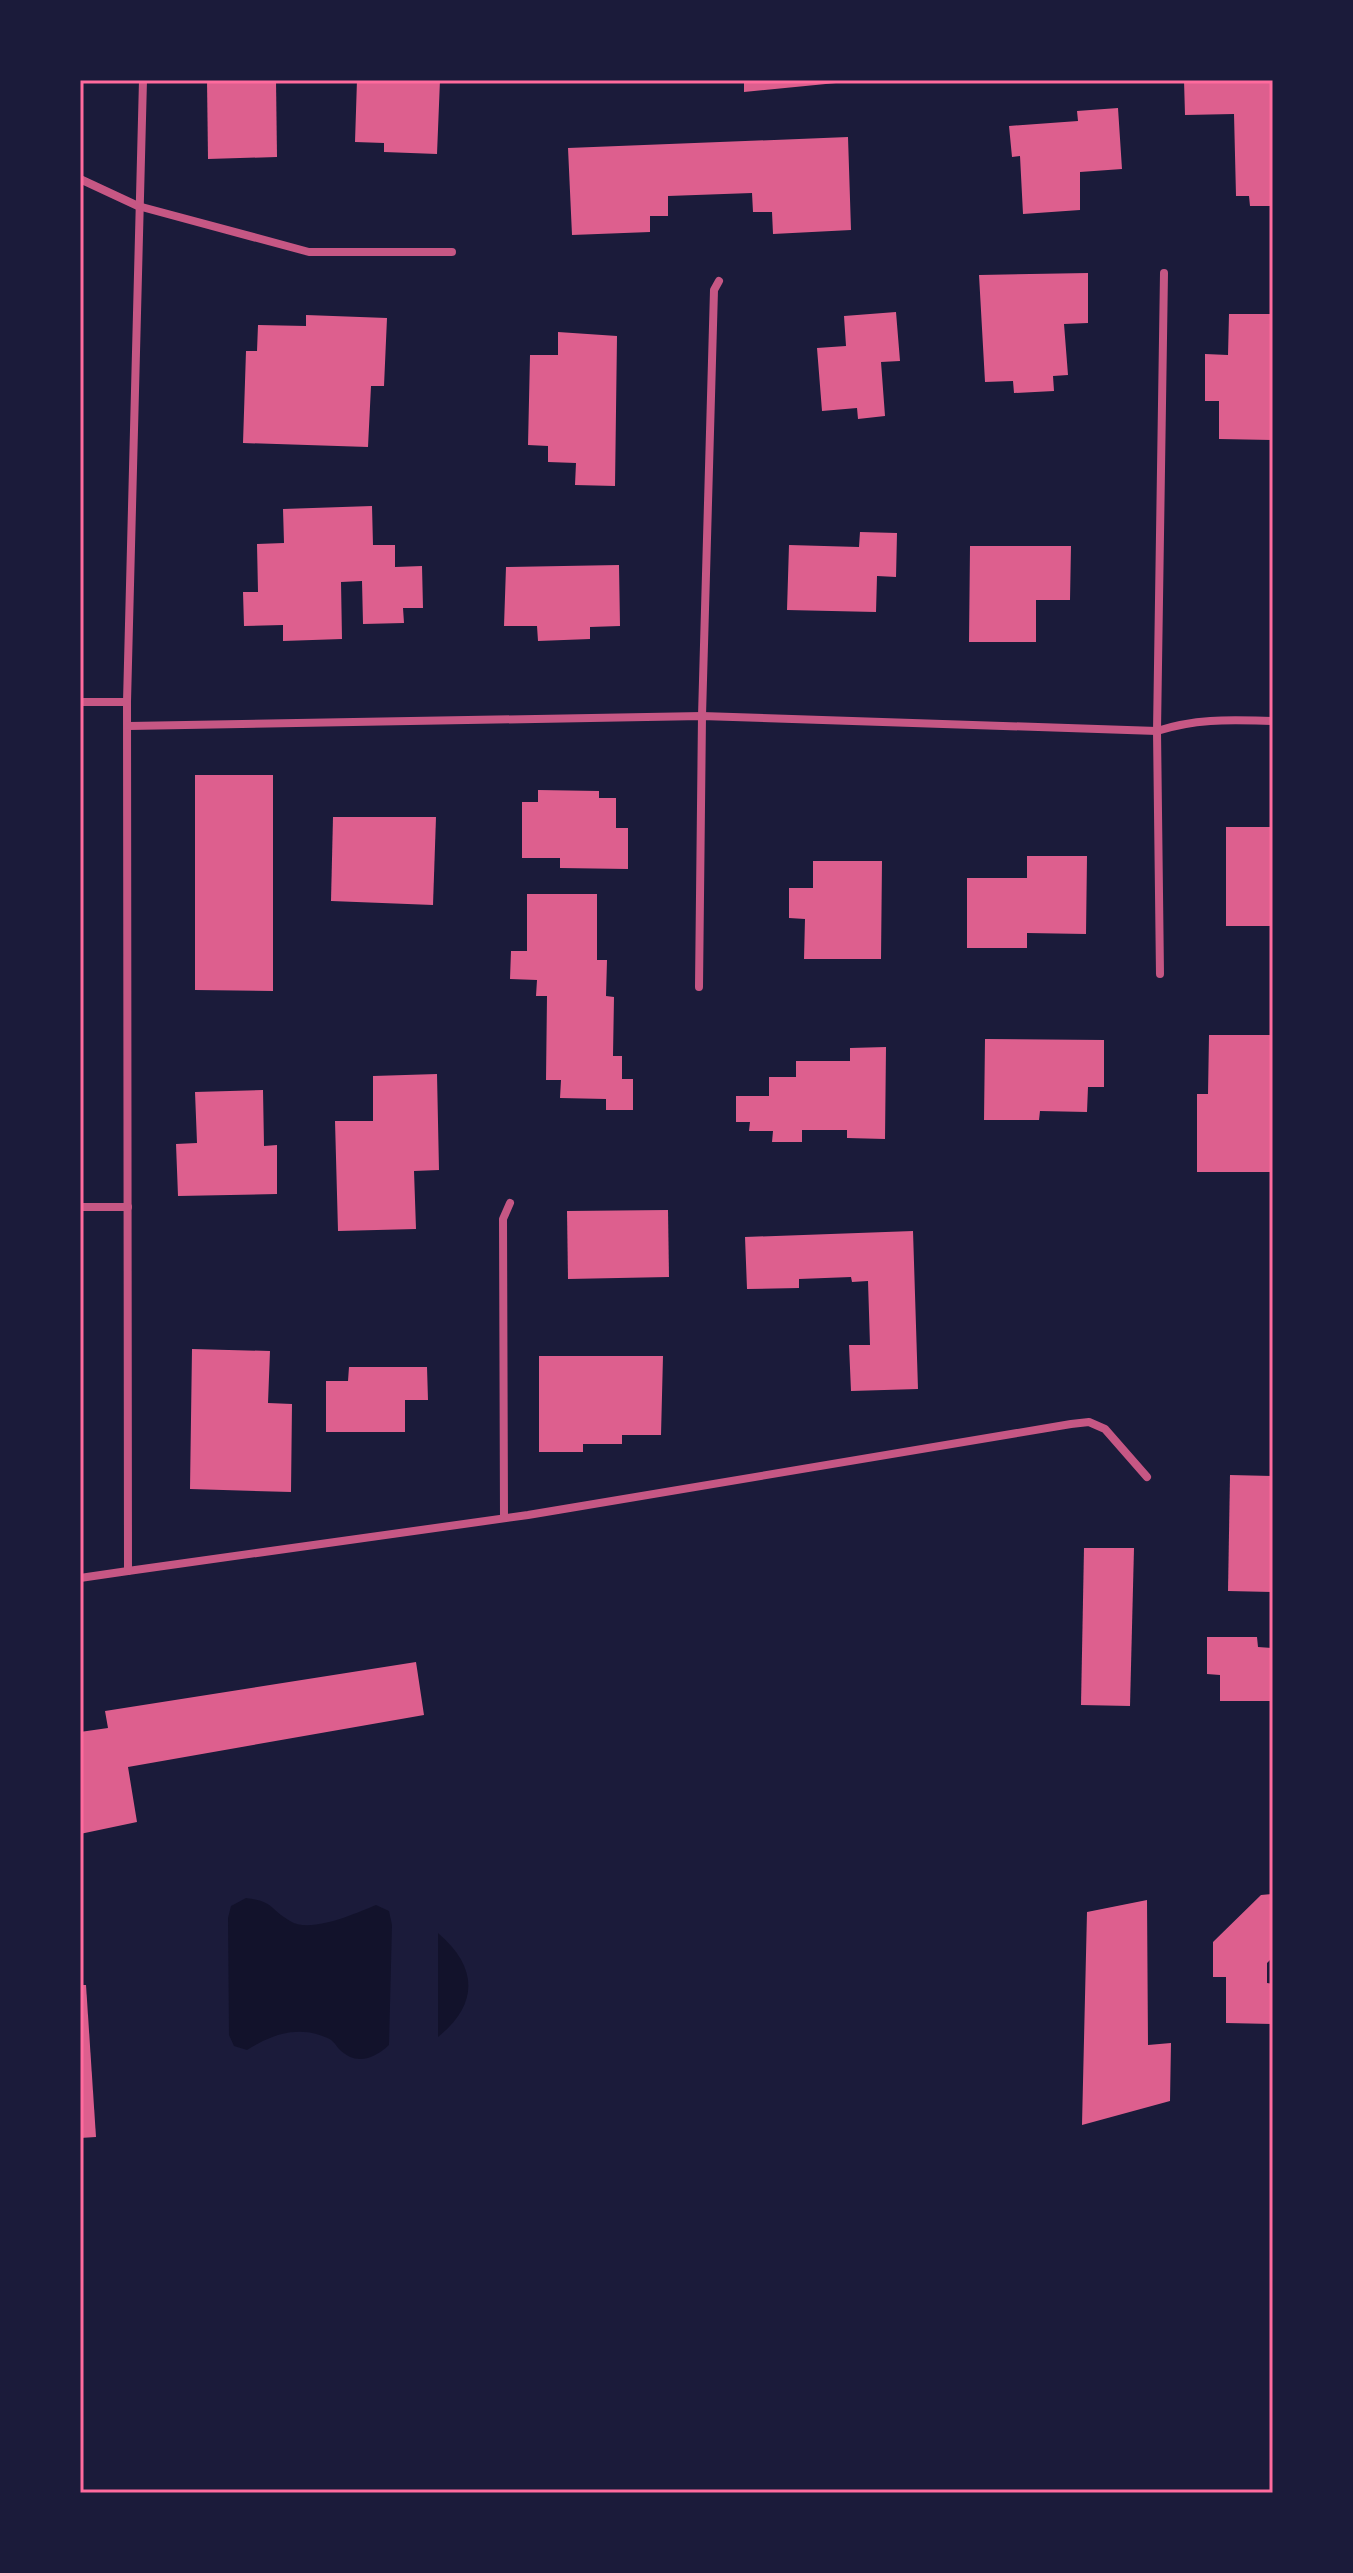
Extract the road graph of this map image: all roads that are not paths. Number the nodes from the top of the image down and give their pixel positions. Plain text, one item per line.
1 (143, 80) edge
2 (80, 179) edge
3 (138, 206) junction
4 (452, 252) dead end
5 (1164, 273) dead end
6 (719, 281) dead end
7 (80, 702) edge
8 (127, 702) junction
9 (702, 716) junction
10 (1273, 721) edge
11 (129, 726) junction
12 (1157, 731) junction
13 (1160, 974) dead end
14 (699, 987) dead end
15 (510, 1203) dead end
16 (80, 1207) edge
17 (128, 1207) junction
18 (1147, 1477) dead end
19 (504, 1517) junction
20 (128, 1571) junction
21 (80, 1578) edge

1 - 3 street
2 - 3 street
3 - 4 street
3 - 8 street
5 - 12 street
6 - 9 street
7 - 8 street
8 - 11 street
9 - 11 street
9 - 12 street
9 - 14 street
10 - 12 street
11 - 17 street
12 - 13 street
15 - 19 street
16 - 17 street
17 - 20 street
18 - 19 street
19 - 20 street
20 - 21 street

